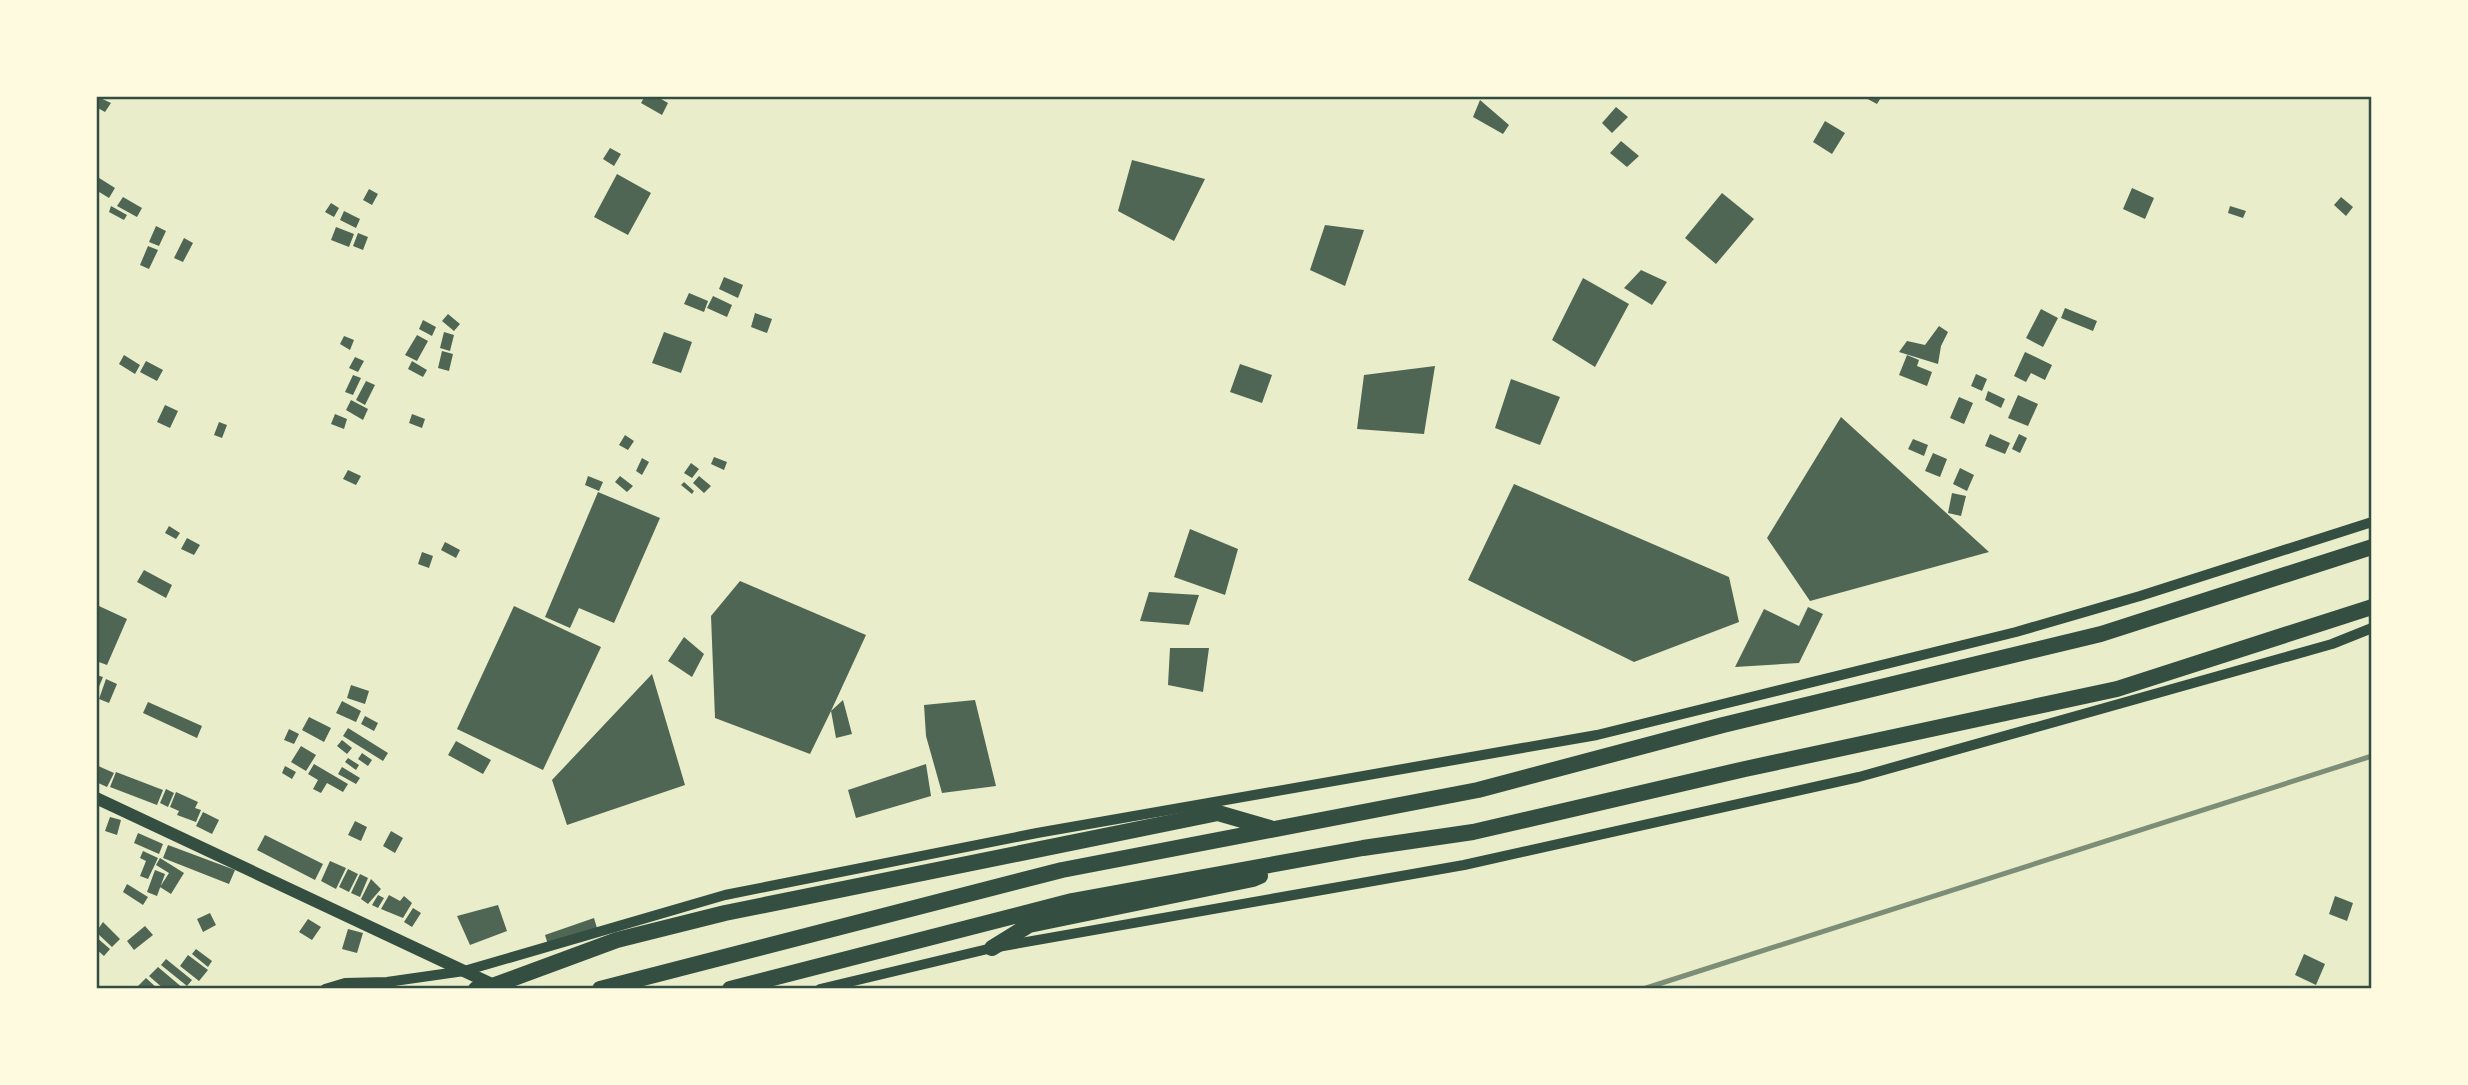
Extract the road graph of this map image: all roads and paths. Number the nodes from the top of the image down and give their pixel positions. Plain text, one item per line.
1 (2372, 522) edge
2 (2372, 547) edge
3 (2372, 607) edge
4 (2372, 628) edge
5 (96, 798) edge
6 (1272, 829) junction
7 (1291, 861) junction
8 (614, 933) junction
9 (992, 948) junction
10 (464, 971) junction
11 (498, 987) edge
12 (325, 989) edge
13 (476, 989) edge
14 (600, 989) edge
15 (730, 989) edge
16 (820, 989) edge

1 - 8 street
2 - 6 highway
3 - 7 highway
4 - 9 street
5 - 10 main road
6 - 8 highway
6 - 14 highway
7 - 9 highway
7 - 15 highway
8 - 10 street
8 - 11 highway
9 - 16 street
10 - 11 main road
10 - 12 street
11 - 13 highway

